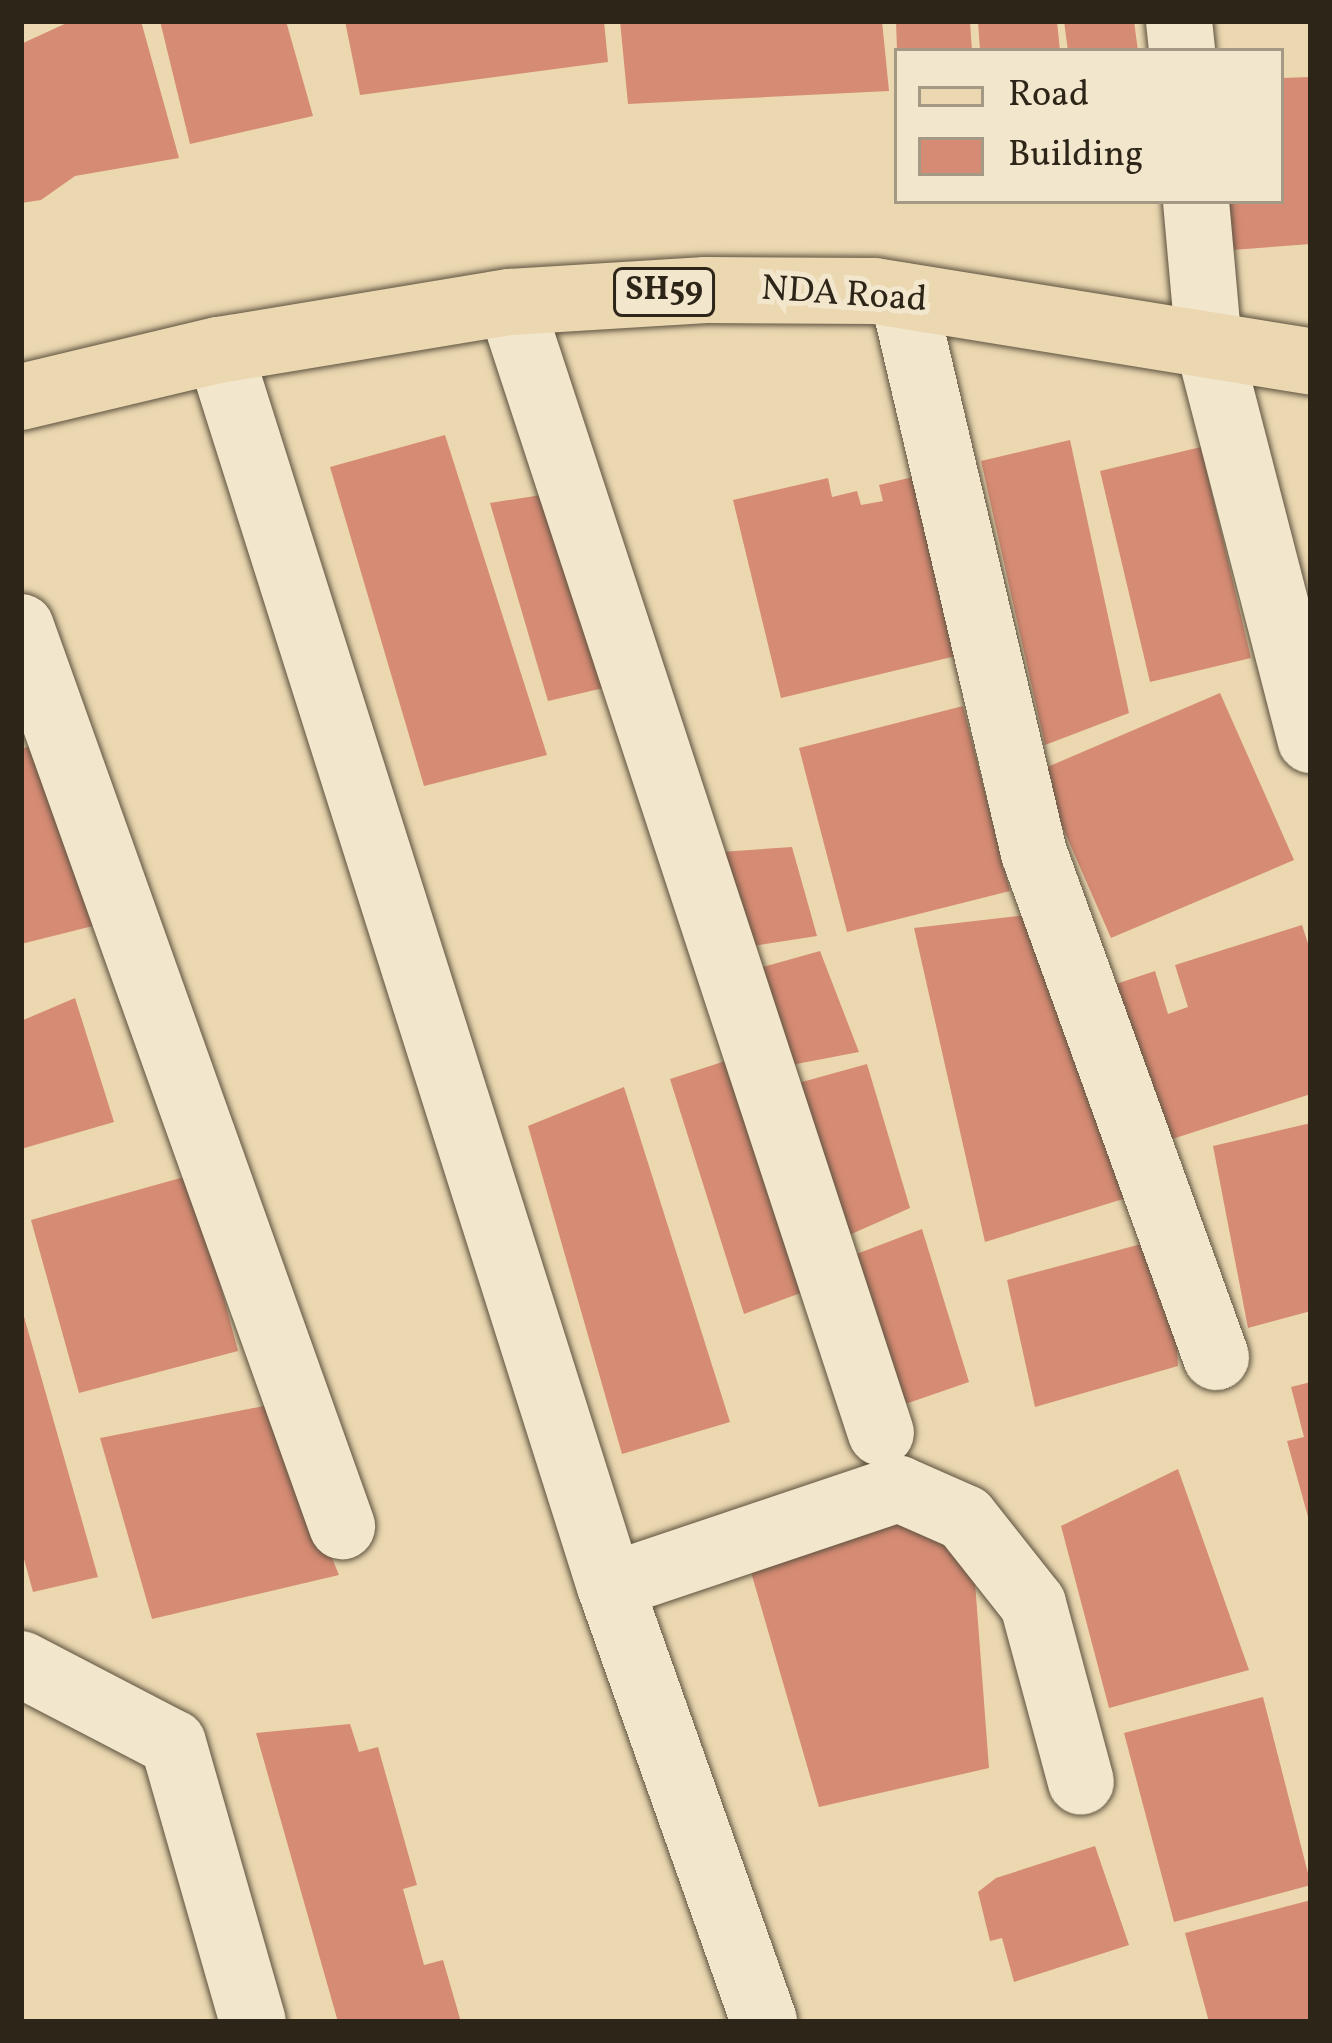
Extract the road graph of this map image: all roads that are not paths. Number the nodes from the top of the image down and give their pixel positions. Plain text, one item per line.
1 (1196, 204) edge
2 (903, 296) junction
3 (510, 302) junction
4 (1209, 347) junction
5 (219, 350) junction
6 (1311, 362) edge
7 (21, 397) edge
8 (21, 627) edge
9 (1311, 740) edge
10 (1216, 1358) dead end
11 (881, 1433) dead end
12 (342, 1526) dead end
13 (610, 1586) junction
14 (21, 1664) edge
15 (1081, 1782) dead end
16 (253, 2022) edge
17 (764, 2022) edge

1 - 4 street
2 - 3 main road, NDA Road / SH59
2 - 4 main road, NDA Road / SH59
2 - 10 street
3 - 5 main road, NDA Road / SH59
3 - 11 street
4 - 6 main road, NDA Road / SH59
4 - 9 street
5 - 7 main road, NDA Road / SH59
5 - 13 street
8 - 12 street
13 - 15 street
13 - 17 street
14 - 16 street

